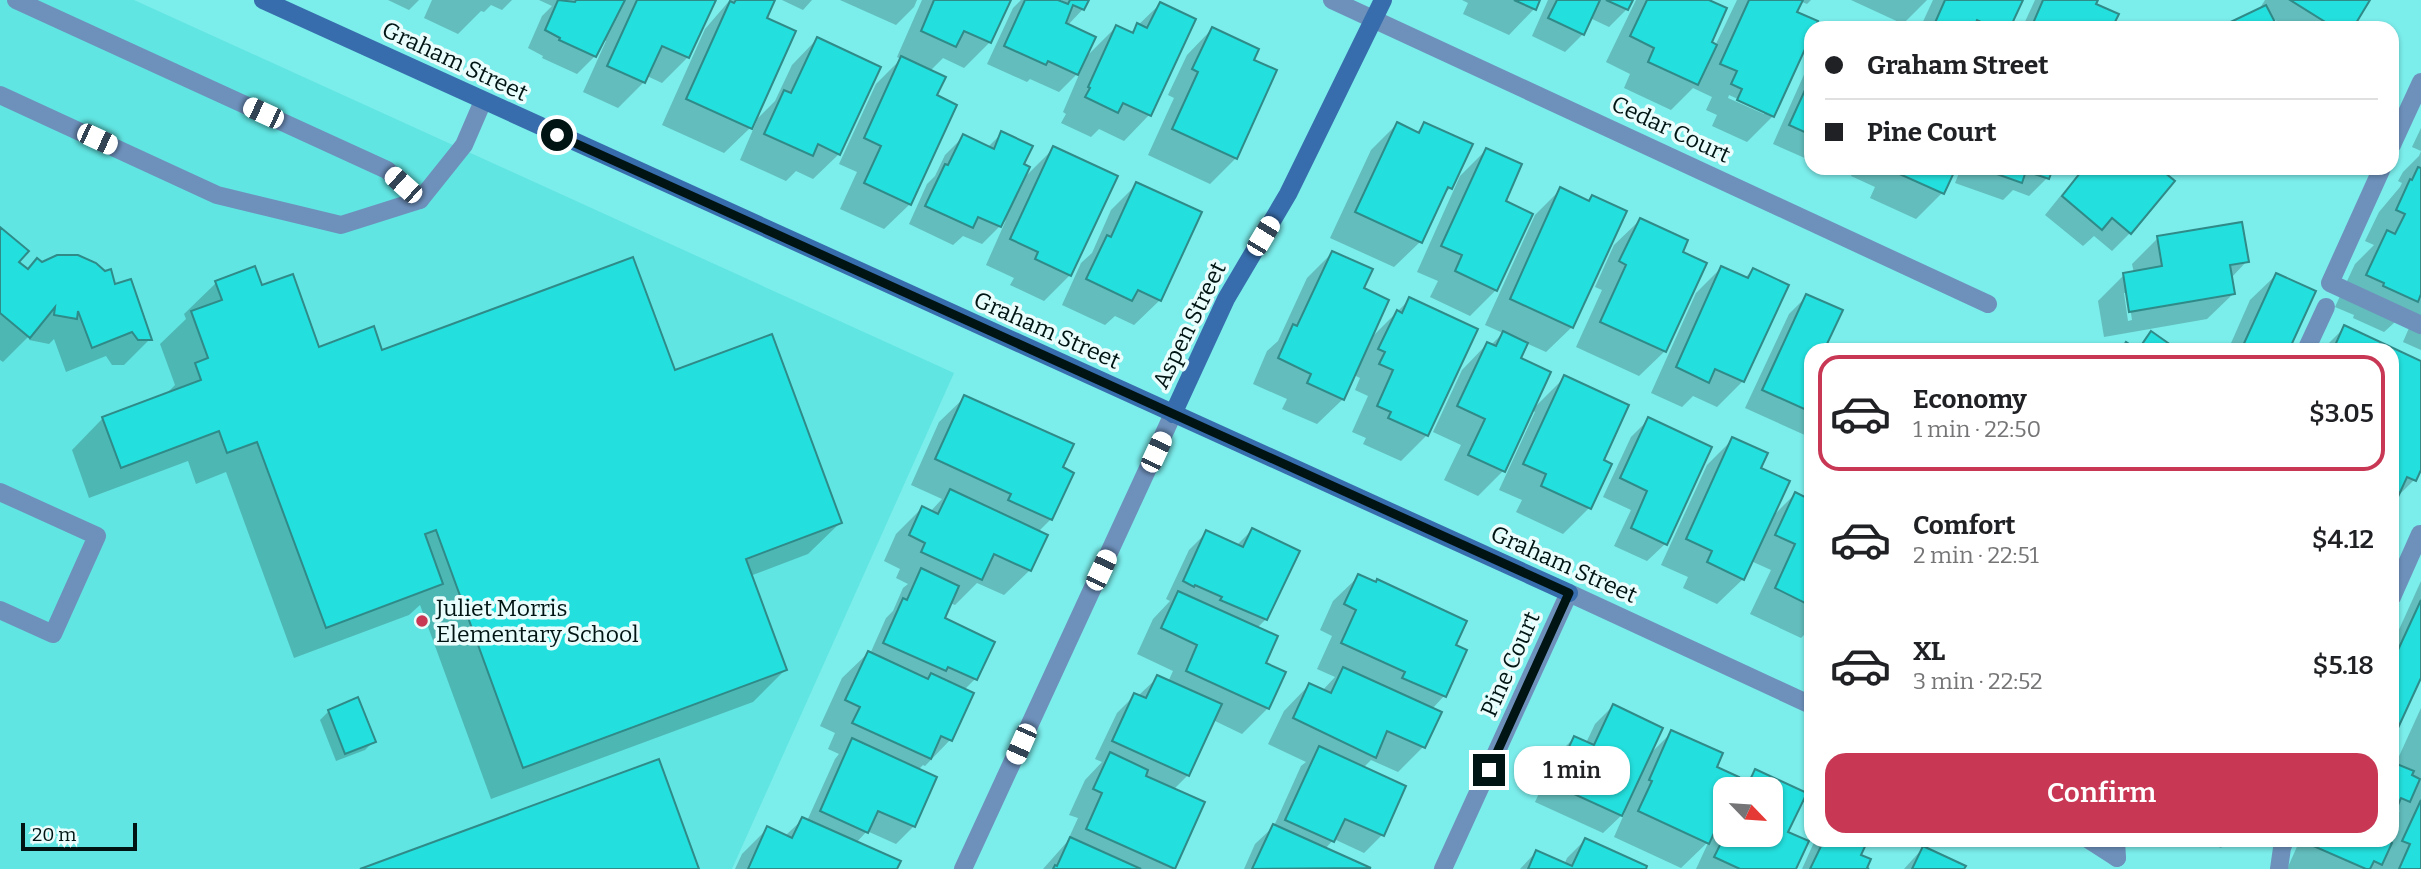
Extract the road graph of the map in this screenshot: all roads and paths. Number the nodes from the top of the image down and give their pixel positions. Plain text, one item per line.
1 (10, 0) edge
2 (16, 0) edge
3 (263, 0) edge
4 (1332, 0) edge
5 (1383, 0) edge
6 (0, 8) edge
7 (1375, 19) junction
8 (2421, 82) edge
9 (0, 94) edge
10 (483, 101) junction
11 (2399, 130) edge
12 (2379, 175) edge
13 (420, 200) junction
14 (1988, 304) dead end
15 (2326, 307) dead end
16 (2421, 325) edge
17 (2309, 343) edge
18 (1174, 414) junction
19 (0, 492) edge
20 (2420, 534) edge
21 (2399, 581) edge
22 (1569, 593) junction
23 (0, 610) edge
24 (1804, 702) edge
25 (2282, 847) edge
26 (963, 869) edge
27 (1443, 869) edge
28 (2280, 869) edge

1 - 6 street
2 - 13 street
3 - 10 street, Graham Street
4 - 7 street, Cedar Court
5 - 7 street, Aspen Street
7 - 14 street, Cedar Court
7 - 18 street, Aspen Street
8 - 11 street
9 - 13 street
10 - 13 street
10 - 18 street, Graham Street
12 - 16 street
15 - 17 street
18 - 22 street, Graham Street
18 - 26 street, Aspen Street
19 - 23 street
20 - 21 street
22 - 24 street, Graham Street
22 - 27 street, Pine Court
25 - 28 street

